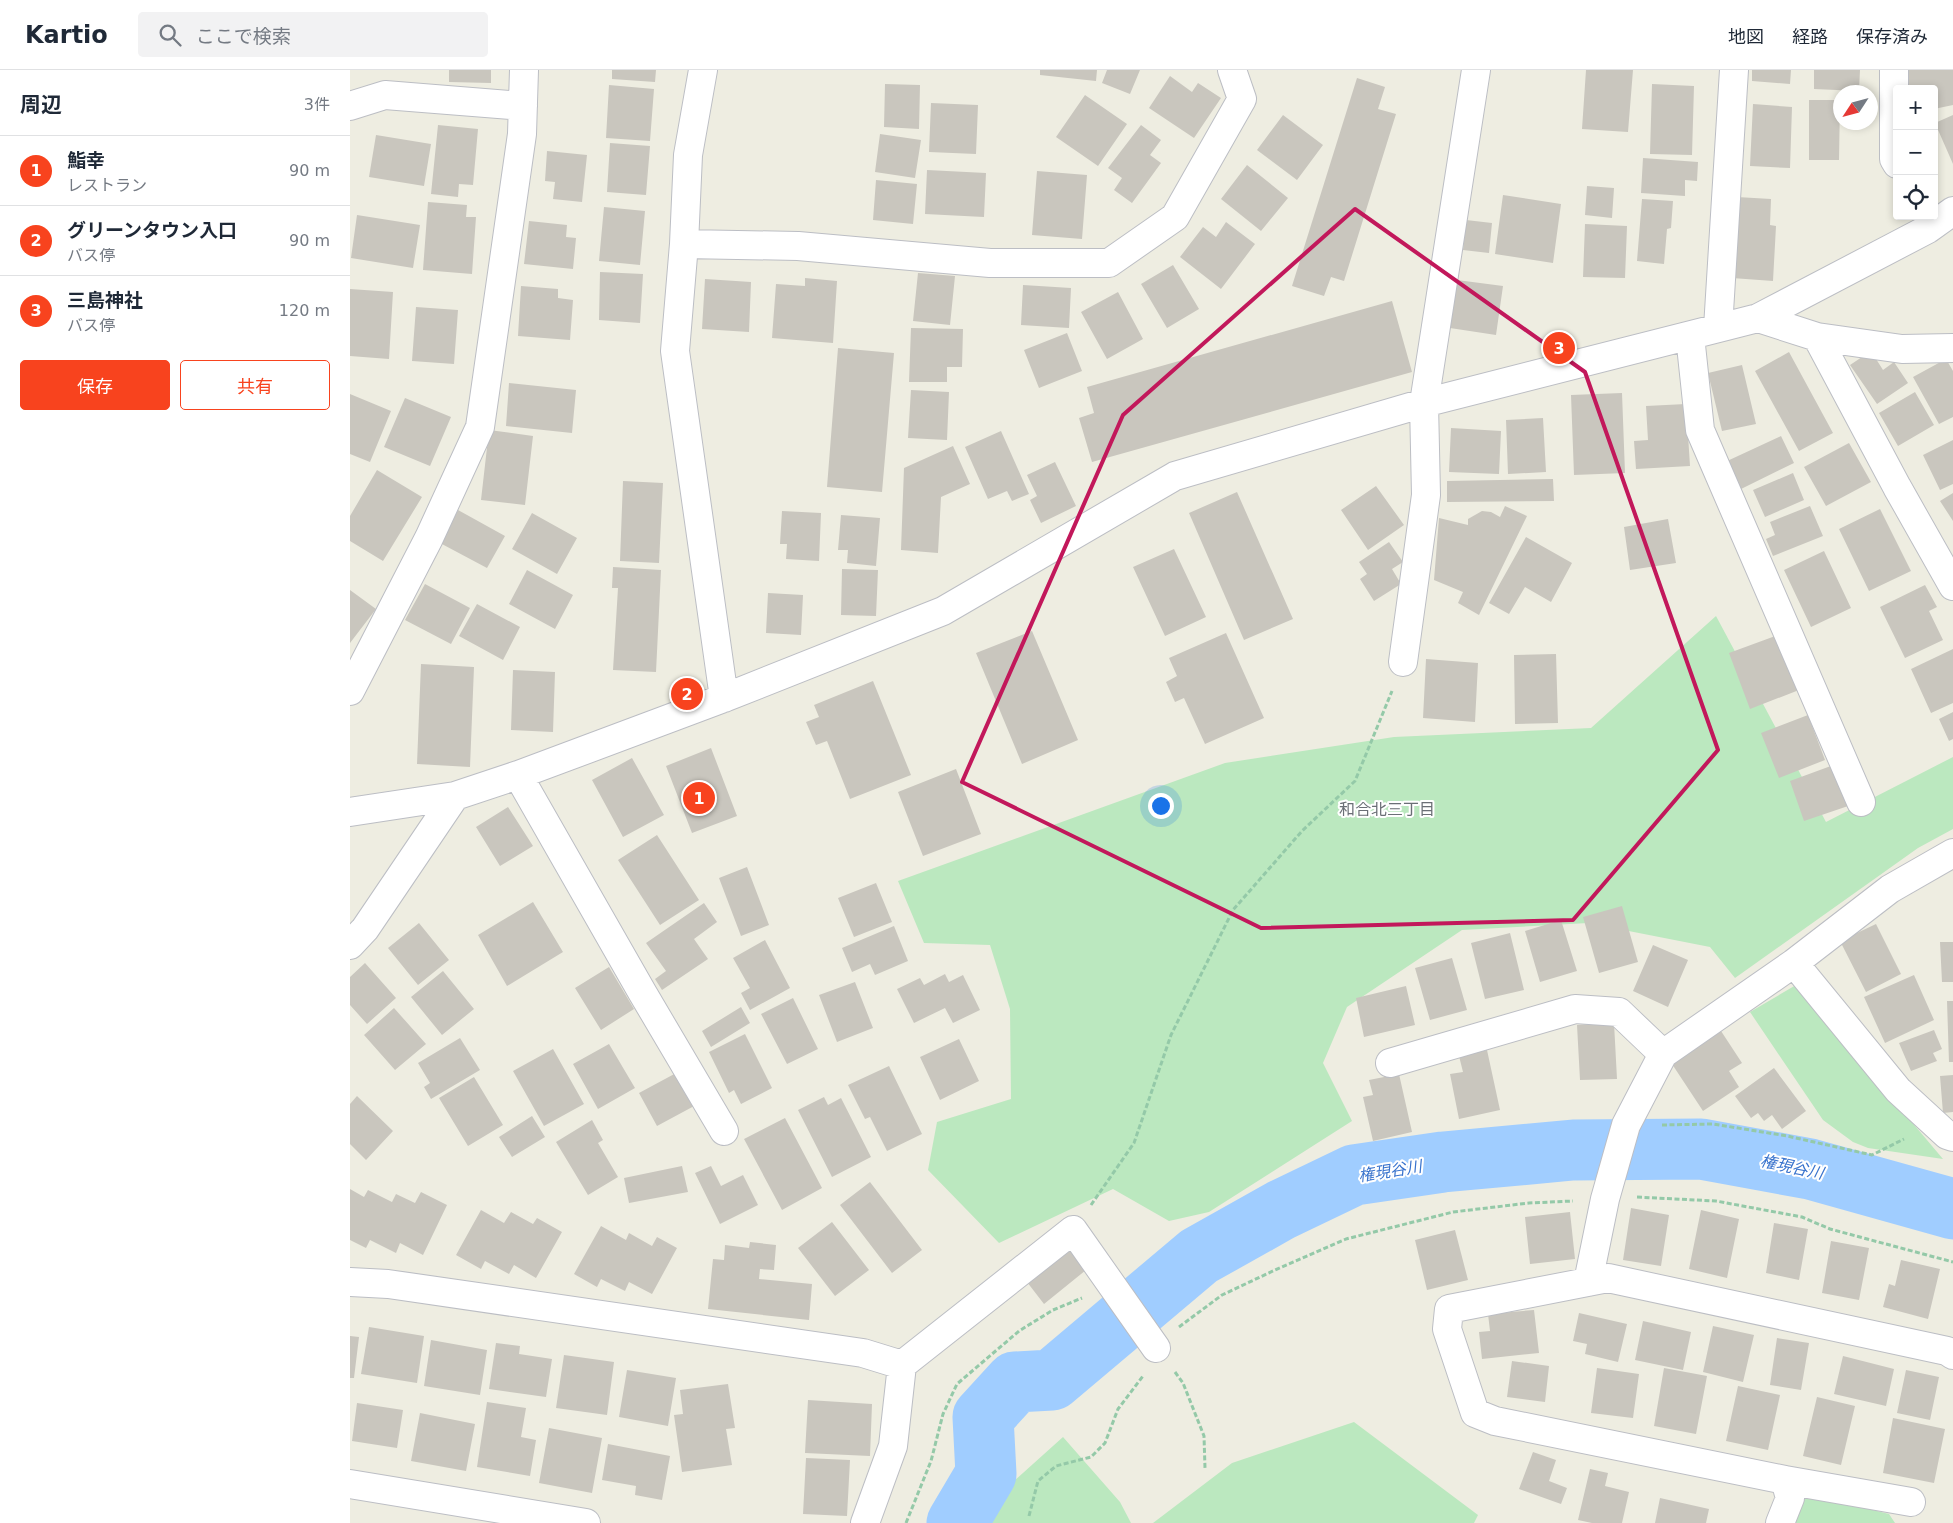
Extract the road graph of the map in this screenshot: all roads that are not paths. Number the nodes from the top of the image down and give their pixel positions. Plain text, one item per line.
1 (524, 70) edge
2 (703, 70) edge
3 (1232, 70) edge
4 (1476, 70) edge
5 (1734, 70) edge
6 (1894, 70) edge
7 (350, 106) edge
8 (523, 106) junction
9 (1894, 130) edge
10 (1953, 211) edge
11 (1925, 222) edge
12 (684, 244) junction
13 (1758, 318) junction
14 (1718, 328) junction
15 (1690, 336) junction
16 (1817, 337) junction
17 (1953, 348) edge
18 (1424, 403) junction
19 (1953, 586) edge
20 (1403, 662) road end
21 (350, 691) edge
22 (724, 698) junction
23 (518, 775) junction
24 (455, 796) junction
25 (1861, 802) dead end
26 (350, 812) edge
27 (1953, 852) edge
28 (350, 945) edge
29 (1794, 963) junction
30 (1663, 1054) junction
31 (1390, 1064) dead end
32 (724, 1131) dead end
33 (1953, 1137) edge
34 (350, 1282) edge
35 (1588, 1282) junction
36 (1156, 1348) road end
37 (1953, 1355) edge
38 (902, 1365) junction
39 (1784, 1480) junction
40 (350, 1484) edge
41 (1911, 1502) dead end
42 (577, 1522) edge
43 (865, 1523) edge
44 (1780, 1523) edge

1 - 8 street
2 - 12 street
3 - 12 street
4 - 18 street
5 - 14 street
6 - 9 street
7 - 8 street
8 - 21 street
10 - 11 street
11 - 13 street
12 - 22 street
13 - 14 street
13 - 16 street
14 - 15 street
15 - 18 street
15 - 25 street
16 - 17 street
16 - 19 street
18 - 20 street
18 - 22 street
22 - 23 street
23 - 24 street
23 - 32 street
24 - 26 street
24 - 28 street
27 - 29 street
29 - 30 street
29 - 33 street
30 - 31 street
30 - 35 street
34 - 38 street
35 - 37 street
35 - 39 street
36 - 38 street
38 - 43 street
39 - 41 street
39 - 44 street
40 - 42 street

